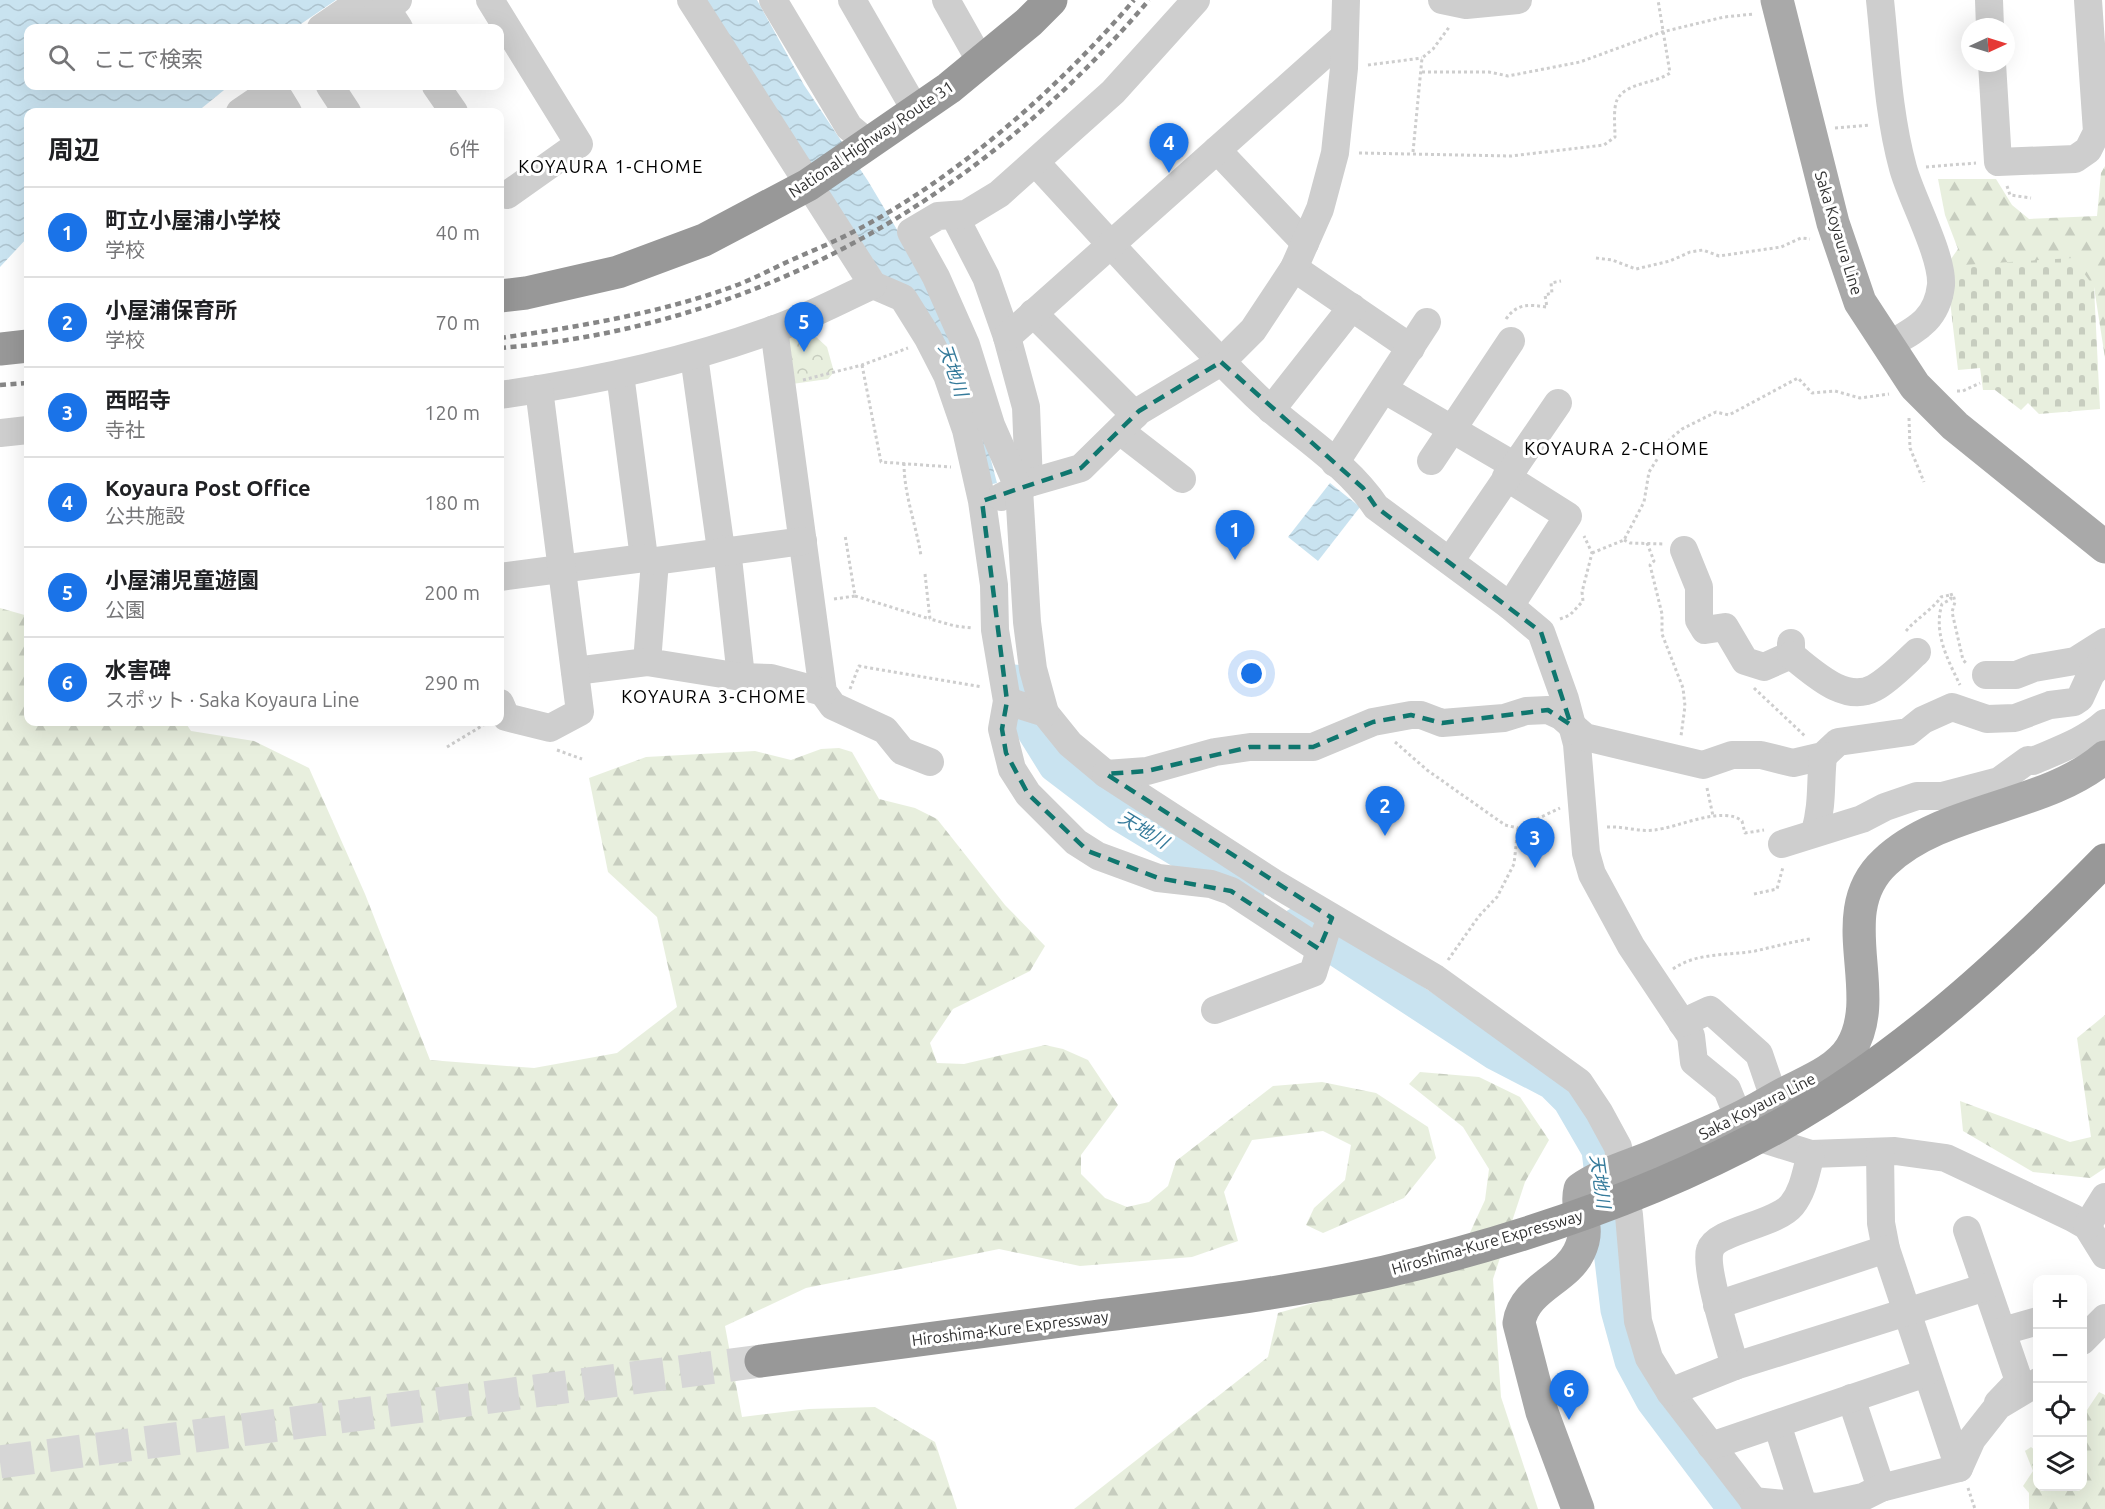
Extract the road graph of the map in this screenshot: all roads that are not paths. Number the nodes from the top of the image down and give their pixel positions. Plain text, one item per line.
1 (490, 0) edge
2 (691, 0) edge
3 (773, 0) edge
4 (852, 0) edge
5 (946, 0) edge
6 (1051, 0) edge
7 (1196, 0) edge
8 (1346, 0) edge
9 (1518, 0) edge
10 (1880, 0) edge
11 (1989, 0) edge
12 (2088, 0) edge
13 (1454, 3) edge
14 (1777, 3) edge
15 (386, 9) edge
16 (1990, 18) edge
17 (335, 24) edge
18 (363, 24) edge
19 (1344, 37) junction
20 (981, 62) junction
21 (1993, 72) edge
22 (245, 90) edge
23 (273, 90) edge
24 (275, 90) edge
25 (333, 90) edge
26 (439, 90) edge
27 (223, 108) edge
28 (246, 108) edge
29 (286, 108) edge
30 (344, 108) edge
31 (451, 108) edge
32 (916, 111) junction
33 (860, 149) junction
34 (1217, 150) junction
35 (1036, 163) junction
36 (810, 184) junction
37 (504, 192) edge
38 (954, 215) junction
39 (1110, 244) junction
40 (1300, 256) junction
41 (873, 285) junction
42 (504, 296) edge
43 (1352, 308) junction
44 (1033, 313) junction
45 (1427, 322) dead end
46 (774, 329) junction
47 (1007, 337) junction
48 (1510, 341) road end
49 (24, 346) edge
50 (1887, 346) junction
51 (1411, 348) junction
52 (0, 349) edge
53 (694, 356) junction
54 (1221, 362) junction
55 (620, 374) junction
56 (539, 389) junction
57 (1385, 390) junction
58 (504, 393) edge
59 (1558, 403) dead end
60 (1271, 410) junction
61 (1127, 423) junction
62 (24, 430) edge
63 (1451, 431) junction
64 (0, 433) edge
65 (1431, 461) dead end
66 (1335, 463) junction
67 (1510, 471) junction
68 (1182, 479) dead end
69 (1009, 492) junction
70 (803, 541) junction
71 (2105, 547) edge
72 (724, 550) junction
73 (1684, 550) dead end
74 (649, 560) junction
75 (1450, 561) junction
76 (562, 567) junction
77 (504, 576) edge
78 (1510, 606) junction
79 (2105, 642) edge
80 (1917, 652) dead end
81 (647, 662) junction
82 (1978, 670) road end
83 (574, 671) junction
84 (2100, 676) edge
85 (741, 677) junction
86 (836, 692) junction
87 (1006, 696) junction
88 (1041, 712) junction
89 (504, 716) edge
90 (2105, 723) edge
91 (1571, 725) junction
92 (1823, 756) junction
93 (2105, 757) edge
94 (930, 762) dead end
95 (1106, 774) junction
96 (2039, 775) junction
97 (1815, 832) junction
98 (1782, 844) dead end
99 (2105, 860) edge
100 (1332, 918) junction
101 (1319, 949) junction
102 (1215, 1010) dead end
103 (1697, 1016) junction
104 (1774, 1098) junction
105 (1739, 1119) junction
106 (1880, 1152) junction
107 (1811, 1154) junction
108 (1607, 1176) junction
109 (2105, 1197) edge
110 (2087, 1227) junction
111 (1967, 1230) dead end
112 (1886, 1249) junction
113 (2105, 1255) edge
114 (1986, 1287) junction
115 (1717, 1305) junction
116 (1907, 1311) junction
117 (2105, 1318) edge
118 (2033, 1322) edge
119 (2003, 1331) junction
120 (2087, 1336) edge
121 (761, 1361) tunnel mouth
122 (1735, 1366) junction
123 (1926, 1372) junction
124 (2031, 1379) edge
125 (1670, 1392) junction
126 (1851, 1398) junction
127 (1777, 1424) junction
128 (1711, 1446) junction
129 (1959, 1468) junction
130 (1881, 1488) junction
131 (1756, 1505) edge
132 (1803, 1505) junction
133 (1578, 1509) edge

1 - 37 street
2 - 36 street
3 - 33 street
4 - 32 street
5 - 20 street
6 - 20 highway, National Highway Route 31
7 - 35 street
8 - 19 street
9 - 13 street
10 - 50 street
11 - 16 street
12 - 21 street
14 - 50 main road, Saka Koyaura Line
15 - 17 street
15 - 18 street
19 - 34 street
19 - 40 street
20 - 32 highway, National Highway Route 31
22 - 27 street
23 - 28 street
24 - 29 street
25 - 30 street
26 - 31 street
32 - 33 highway, National Highway Route 31
33 - 36 highway, National Highway Route 31
34 - 39 street
34 - 40 street
35 - 38 street
35 - 39 street
36 - 41 street
36 - 42 highway, National Highway Route 31
38 - 47 street
38 - 69 street
39 - 44 street
39 - 54 street
40 - 43 street
40 - 54 street
41 - 46 street
41 - 69 street
43 - 51 street
43 - 60 street
44 - 47 street
44 - 61 street
45 - 51 street
46 - 53 street
46 - 70 street
47 - 69 street
48 - 63 street
49 - 52 highway
50 - 71 main road, Saka Koyaura Line
51 - 57 street
53 - 55 street
53 - 72 street
54 - 60 street
54 - 61 street
55 - 56 street
55 - 74 street
56 - 58 street
56 - 76 street
57 - 63 street
57 - 66 street
59 - 67 street
60 - 66 street
61 - 68 street
61 - 69 street
62 - 64 street
63 - 65 street
63 - 67 street
66 - 75 street
67 - 75 street
67 - 78 street
69 - 87 street
69 - 88 street
70 - 72 street
70 - 86 street
72 - 74 street
72 - 85 street
73 - 80 street
74 - 76 street
74 - 81 street
75 - 78 street
76 - 77 street
76 - 83 street
78 - 91 street
79 - 82 street
81 - 83 street
81 - 85 street
83 - 89 street
84 - 92 street
85 - 86 street
86 - 94 street
87 - 88 street
87 - 101 street
88 - 95 street
90 - 96 street
91 - 92 street
91 - 95 street
91 - 103 street
92 - 97 street
93 - 96 main road, Saka Koyaura Line
95 - 100 street
96 - 97 street
96 - 104 main road, Saka Koyaura Line
97 - 98 street
99 - 121 highway, Hiroshima-Kure Expressway
100 - 101 street
100 - 108 street
101 - 102 street
103 - 104 street
103 - 105 street
104 - 105 main road, Saka Koyaura Line
105 - 107 street
105 - 108 main road, Saka Koyaura Line
106 - 107 street
106 - 110 street
106 - 112 street
107 - 115 street
108 - 125 street
108 - 133 main road
109 - 110 street
110 - 113 street
111 - 114 street
112 - 115 street
112 - 116 street
114 - 116 street
114 - 119 street
115 - 122 street
116 - 122 street
116 - 123 street
117 - 120 street
118 - 119 street
119 - 124 street
122 - 125 street
123 - 126 street
123 - 129 street
124 - 129 street
125 - 128 street
126 - 127 street
126 - 130 street
127 - 128 street
127 - 132 street
128 - 131 street
129 - 130 street
130 - 132 street
131 - 132 street

